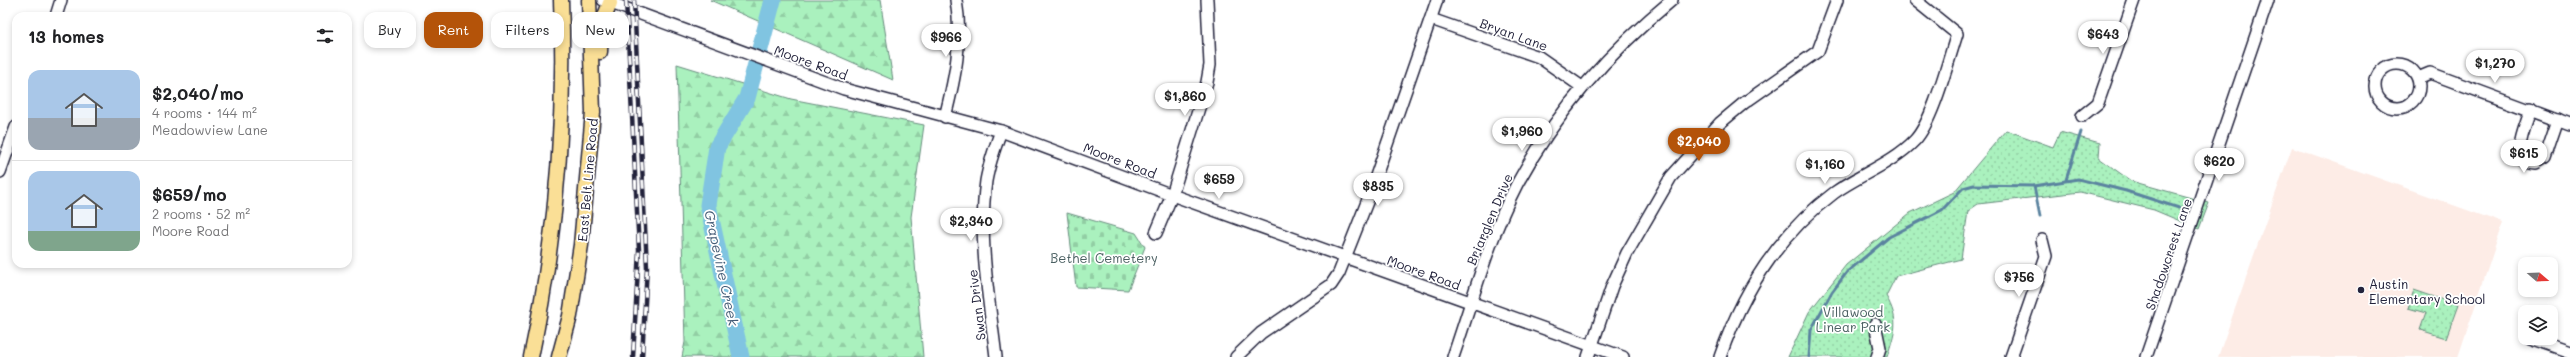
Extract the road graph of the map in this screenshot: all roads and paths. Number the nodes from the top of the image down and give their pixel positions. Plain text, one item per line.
1 (62, 0) edge
2 (561, 0) edge
3 (589, 0) edge
4 (956, 0) edge
5 (1207, 0) edge
6 (1437, 0) edge
7 (1672, 0) edge
8 (1837, 0) edge
9 (1915, 0) edge
10 (2134, 0) edge
11 (2268, 0) edge
12 (607, 1) edge
13 (58, 12) edge
14 (1430, 19) junction
15 (2418, 78) dead end
16 (1582, 87) junction
17 (2532, 109) junction
18 (593, 112) junction
19 (945, 116) junction
20 (2082, 116) dead end
21 (2558, 120) junction
22 (2570, 125) edge
23 (1001, 131) junction
24 (12, 138) edge
25 (0, 172) edge
26 (1172, 195) junction
27 (1156, 233) dead end
28 (2042, 240) dead end
29 (1346, 258) junction
30 (1471, 304) junction
31 (1875, 324) dead end
32 (2550, 345) edge
33 (1592, 346) junction
34 (2570, 352) edge
35 (531, 357) edge
36 (559, 357) edge
37 (996, 357) edge
38 (1236, 357) edge
39 (1453, 357) edge
40 (1588, 357) edge
41 (1623, 357) edge
42 (1720, 357) edge
43 (1877, 357) edge
44 (2011, 357) edge
45 (2146, 357) edge

1 - 13 street
2 - 35 main road
3 - 18 main road, East Belt Line Road
4 - 19 street
5 - 26 street
6 - 14 street
7 - 16 street, Briarglen Drive
8 - 33 street
9 - 42 street
10 - 20 street
11 - 45 street, Shadowcrest Lane
12 - 18 main road
12 - 19 street, Moore Road
14 - 16 street, Bryan Lane
14 - 29 street
15 - 17 street
16 - 30 street, Briarglen Drive
17 - 21 street
17 - 21 street
18 - 36 main road, East Belt Line Road
19 - 23 street, Moore Road
21 - 22 street
23 - 26 street, Moore Road
23 - 37 street, Swan Drive
24 - 25 street
26 - 27 street
26 - 29 street, Moore Road
28 - 44 street
29 - 30 street, Moore Road
29 - 38 street
30 - 33 street, Moore Road
30 - 39 street, Briarglen Drive
31 - 43 street
32 - 34 street
33 - 40 street
33 - 41 street, Moore Road

